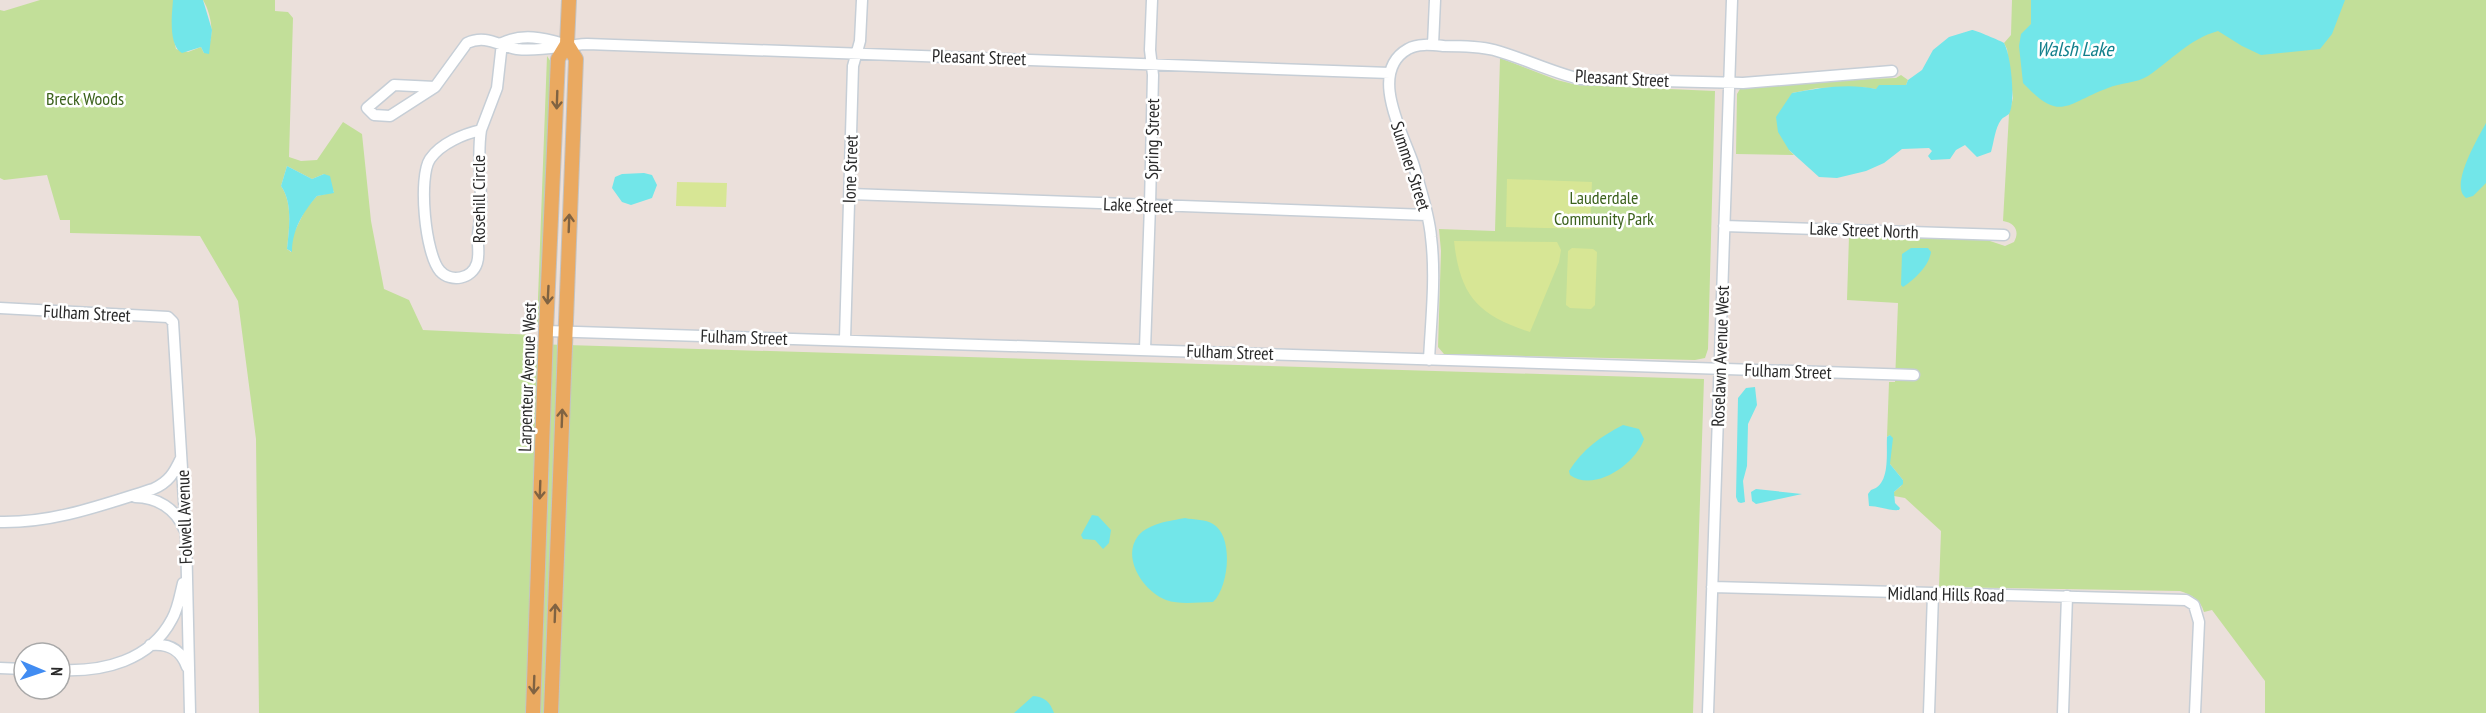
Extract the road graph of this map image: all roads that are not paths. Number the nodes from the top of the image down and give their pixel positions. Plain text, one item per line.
1 (569, 0) edge
2 (862, 0) edge
3 (1152, 0) edge
4 (1435, 0) edge
5 (1732, 0) edge
6 (502, 43) junction
7 (567, 45) junction
8 (1433, 45) junction
9 (856, 53) junction
10 (1152, 63) junction
11 (1892, 71) dead end
12 (1390, 73) junction
13 (1729, 82) junction
14 (435, 87) junction
15 (481, 130) junction
16 (850, 194) junction
17 (1150, 205) junction
18 (1427, 215) junction
19 (1724, 226) junction
20 (2004, 235) dead end
21 (0, 308) edge
22 (173, 322) joint
23 (546, 331) junction
24 (565, 331) junction
25 (844, 339) junction
26 (1145, 349) junction
27 (1429, 360) junction
28 (1719, 369) junction
29 (1914, 375) dead end
30 (182, 455) junction
31 (123, 498) junction
32 (0, 522) edge
33 (186, 534) junction
34 (186, 572) junction
35 (1712, 587) junction
36 (1933, 594) junction
37 (2067, 596) junction
38 (150, 645) junction
39 (72, 670) edge
40 (189, 675) junction
41 (190, 713) edge
42 (533, 713) edge
43 (551, 713) edge
44 (1708, 713) edge
45 (1929, 713) edge
46 (2063, 713) edge
47 (2195, 713) edge

1 - 7 main road, Larpenteur Avenue West
2 - 9 street, Ione Street
3 - 10 street, Spring Street
4 - 8 street
5 - 13 street, Roselawn Avenue West
6 - 7 street, Pleasant Street
6 - 14 street, Pleasant Street
6 - 15 street, Rosehill Circle
7 - 9 street, Pleasant Street
7 -> 23 main road, Larpenteur Avenue West
24 -> 7 main road, Larpenteur Avenue West
8 - 12 street
8 - 13 street, Pleasant Street
9 - 10 street, Pleasant Street
9 - 16 street, Ione Street
10 - 12 street, Pleasant Street
10 - 17 street, Spring Street
11 - 13 street, Pleasant Street
12 - 18 street, Summer Street
13 - 19 street, Roselawn Avenue West
14 - 14 street
15 - 15 street, Rosehill Circle
16 - 17 street, Lake Street
16 - 25 street, Ione Street
17 - 18 street, Lake Street
17 - 26 street, Spring Street
18 - 27 street, Summer Street
19 - 20 street, Lake Street North
19 - 28 street, Roselawn Avenue West
21 - 22 street, Fulham Street
22 - 30 street, Folwell Avenue
23 - 24 street, Fulham Street
23 -> 42 main road, Larpenteur Avenue West
24 - 25 street, Fulham Street
43 -> 24 main road, Larpenteur Avenue West
25 - 26 street, Fulham Street
26 - 27 street, Fulham Street
27 - 28 street, Fulham Street
28 - 29 street, Fulham Street
28 - 35 street, Roselawn Avenue West
30 - 31 street
30 - 33 street, Folwell Avenue
31 - 32 street
31 - 33 street
33 - 34 street, Folwell Avenue
34 - 38 street
34 - 40 street, Folwell Avenue
35 - 36 street, Midland Hills Road
35 - 44 street, Roselawn Avenue West
36 - 37 street, Midland Hills Road
36 - 45 street
37 - 46 street
37 - 47 street, Midland Hills Road
38 - 39 street
38 - 40 street
40 - 41 street, Folwell Avenue

